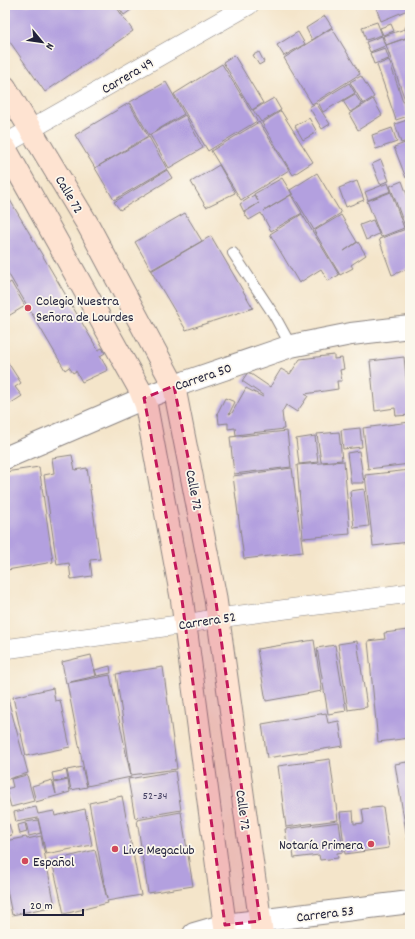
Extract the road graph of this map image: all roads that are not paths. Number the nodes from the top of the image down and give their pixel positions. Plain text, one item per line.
1 (249, 5) edge
2 (5, 87) edge
3 (31, 130) junction
4 (5, 144) edge
5 (5, 148) edge
6 (233, 253) dead end
7 (410, 327) edge
8 (291, 346) junction
9 (174, 386) junction
10 (144, 398) junction
11 (5, 458) edge
12 (410, 593) edge
13 (218, 618) junction
14 (185, 624) junction
15 (5, 649) edge
16 (410, 902) edge
17 (261, 927) edge
18 (226, 930) edge
19 (194, 934) edge

1 - 3 street, Carrera 49
2 - 3 main road, Calle 72
3 - 4 street, Carrera 49
3 - 9 main road, Calle 72
5 - 10 main road
6 - 8 lane
7 - 8 street, Carrera 50
8 - 9 street, Carrera 50
9 - 10 street, Carrera 50
9 - 13 main road, Calle 72
10 - 11 street, Carrera 50
10 - 14 main road
12 - 13 street, Carrera 52
13 - 14 street, Carrera 52
13 - 17 main road, Calle 72
14 - 15 street, Carrera 52
14 - 18 main road
16 - 17 street, Carrera 53
17 - 18 street, Carrera 53
18 - 19 street, Carrera 53

